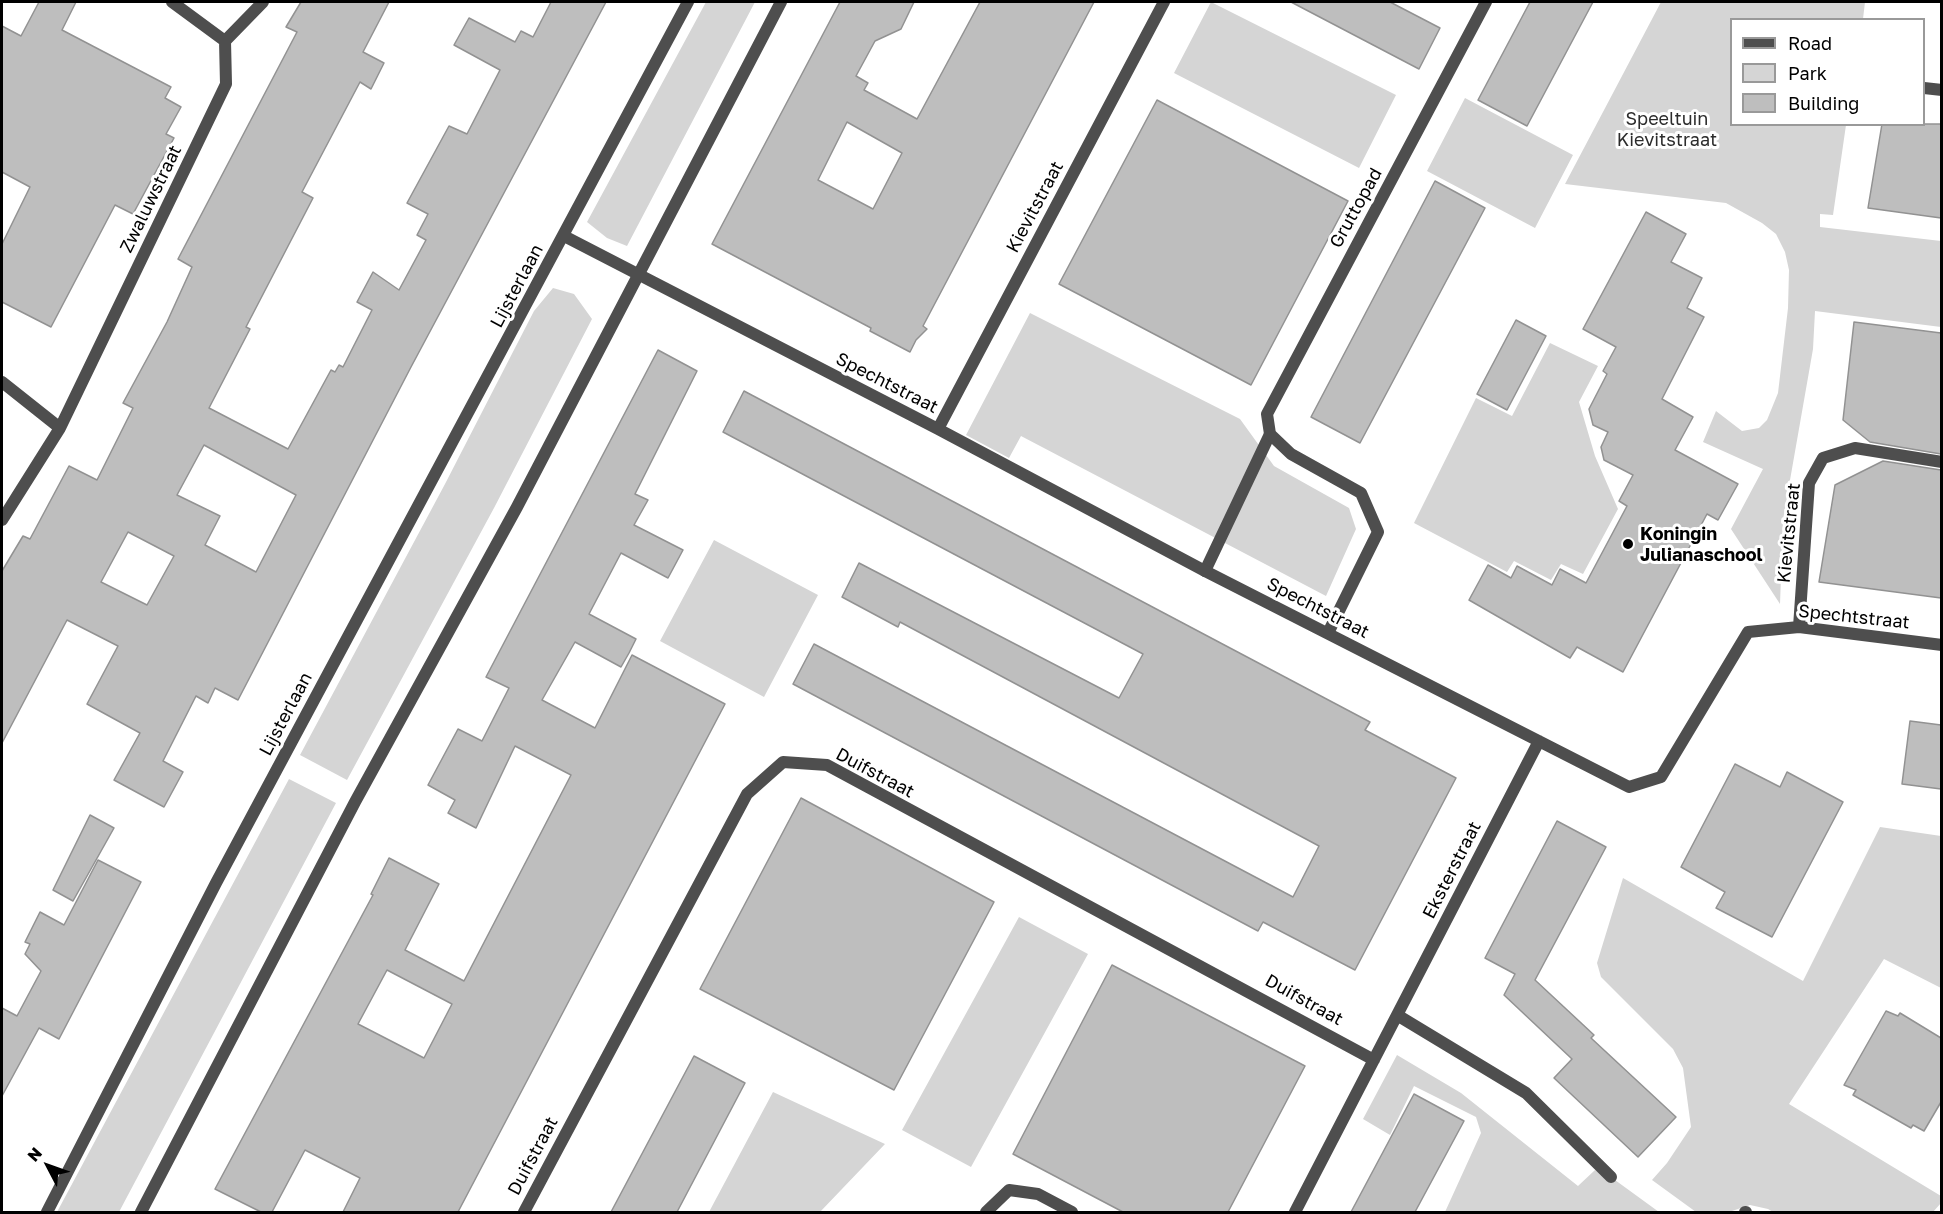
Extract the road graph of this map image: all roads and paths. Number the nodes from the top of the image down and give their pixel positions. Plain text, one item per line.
1 (172, 2) edge
2 (263, 2) edge
3 (688, 2) edge
4 (781, 2) edge
5 (1164, 2) edge
6 (1486, 2) edge
7 (225, 41) junction
8 (1925, 88) edge
9 (1941, 90) edge
10 (564, 236) junction
11 (639, 276) junction
12 (2, 382) edge
13 (60, 428) junction
14 (938, 429) junction
15 (1270, 434) junction
16 (1941, 462) edge
17 (2, 520) edge
18 (1205, 571) junction
19 (1799, 627) junction
20 (1328, 633) junction
21 (1941, 645) edge
22 (1539, 741) junction
23 (1397, 1015) junction
24 (1374, 1060) junction
25 (1611, 1177) dead end
26 (47, 1212) edge
27 (141, 1212) edge
28 (524, 1212) edge
29 (986, 1212) edge
30 (1072, 1212) edge
31 (1295, 1212) edge

1 - 7 street
2 - 7 street
3 - 10 street, Lijsterlaan
4 - 11 street
5 - 14 street, Kievitstraat
6 - 15 street, Gruttopad
7 - 13 street, Zwaluwstraat
8 - 9 street
10 - 11 street, Lijsterlaan
10 - 26 street, Lijsterlaan
11 - 14 street, Spechtstraat
11 - 27 street
12 - 13 street
13 - 17 street, Zwaluwstraat
14 - 18 street, Spechtstraat
15 - 18 street, Gruttopad
15 - 20 street
16 - 19 street, Kievitstraat
18 - 20 street, Spechtstraat
19 - 21 street, Spechtstraat
19 - 22 street, Spechtstraat
20 - 22 street, Spechtstraat
22 - 23 street, Eksterstraat
23 - 24 street, Eksterstraat
23 - 25 street
24 - 28 street, Duifstraat
24 - 31 street, Eksterstraat
29 - 30 street

